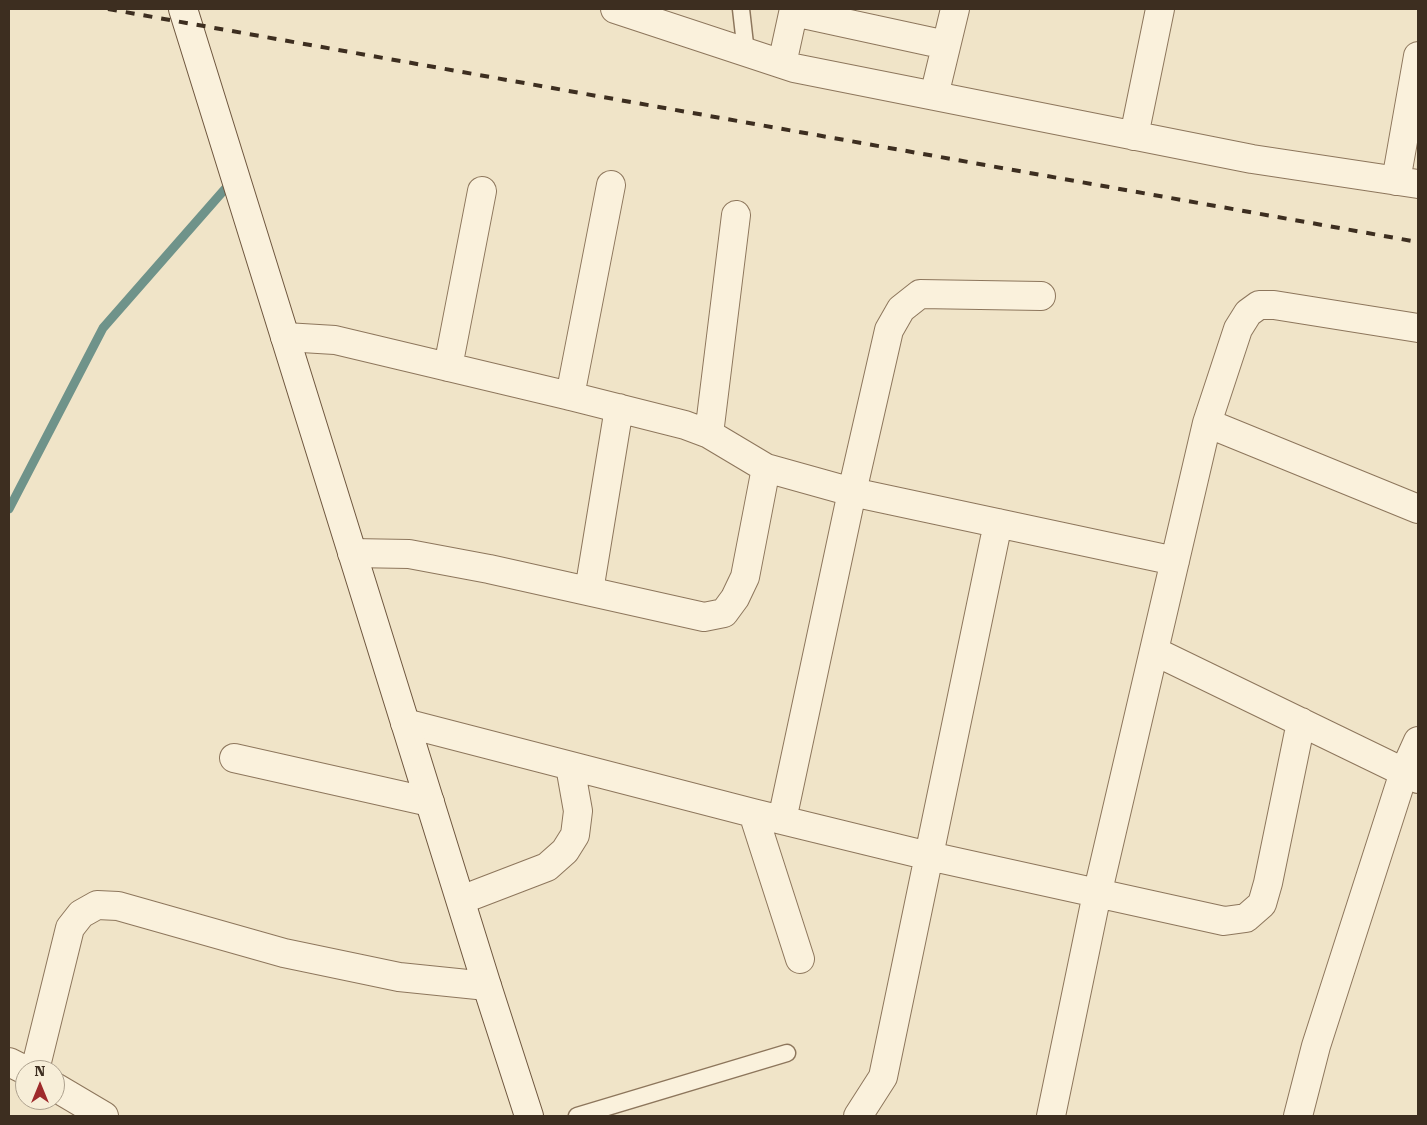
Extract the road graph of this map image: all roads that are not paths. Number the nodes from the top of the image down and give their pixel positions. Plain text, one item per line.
1 (183, 9) edge
2 (616, 9) edge
3 (741, 9) edge
4 (955, 9) edge
5 (1160, 9) edge
6 (794, 10) edge
7 (946, 45) junction
8 (746, 53) junction
9 (1418, 56) edge
10 (782, 64) junction
11 (934, 96) junction
12 (1134, 136) junction
13 (1407, 182) edge
14 (611, 185) dead end
15 (482, 191) dead end
16 (736, 215) dead end
17 (1041, 296) dead end
18 (1418, 328) edge
19 (286, 337) junction
20 (448, 367) junction
21 (570, 396) junction
22 (619, 408) junction
23 (1208, 423) junction
24 (709, 434) junction
25 (766, 468) junction
26 (852, 492) junction
27 (1418, 508) edge
28 (998, 523) junction
29 (352, 552) junction
30 (1175, 560) junction
31 (589, 591) junction
32 (1154, 651) junction
33 (1301, 722) junction
34 (405, 723) junction
35 (1418, 741) edge
36 (234, 758) dead end
37 (570, 766) junction
38 (1411, 776) edge
39 (430, 802) junction
40 (753, 813) junction
41 (782, 820) junction
42 (929, 856) junction
43 (1097, 892) junction
44 (461, 900) junction
45 (800, 959) dead end
46 (487, 986) junction
47 (787, 1054) dead end
48 (37, 1060) edge
49 (65, 1093) edge
50 (104, 1116) edge
51 (529, 1116) edge
52 (577, 1116) edge
53 (858, 1116) edge
54 (1051, 1116) edge
55 (1298, 1116) edge

1 - 19 street
2 - 8 street
3 - 8 lane
4 - 7 street
5 - 12 street
6 - 7 street
6 - 10 street
7 - 11 street
8 - 10 street
9 - 13 street
10 - 11 street
11 - 12 street
12 - 13 street
14 - 21 street
15 - 20 street
16 - 24 street
17 - 26 street
18 - 23 street
19 - 20 street
19 - 29 street
20 - 21 street
21 - 22 street
22 - 24 street
22 - 31 street
23 - 27 street
23 - 30 street
24 - 25 street
25 - 26 street
25 - 31 street
26 - 28 street
26 - 41 street
28 - 30 street
28 - 42 street
29 - 31 street
29 - 34 street
30 - 32 street
32 - 33 street
32 - 43 street
33 - 38 street
33 - 43 street
34 - 37 street
34 - 39 street
35 - 38 street
36 - 39 street
37 - 40 street
37 - 44 street
38 - 55 street
39 - 44 street
40 - 41 street
40 - 45 street
41 - 42 street
42 - 43 street
42 - 53 street
43 - 54 street
44 - 46 street
46 - 48 street
46 - 51 street
47 - 52 lane
49 - 50 street

